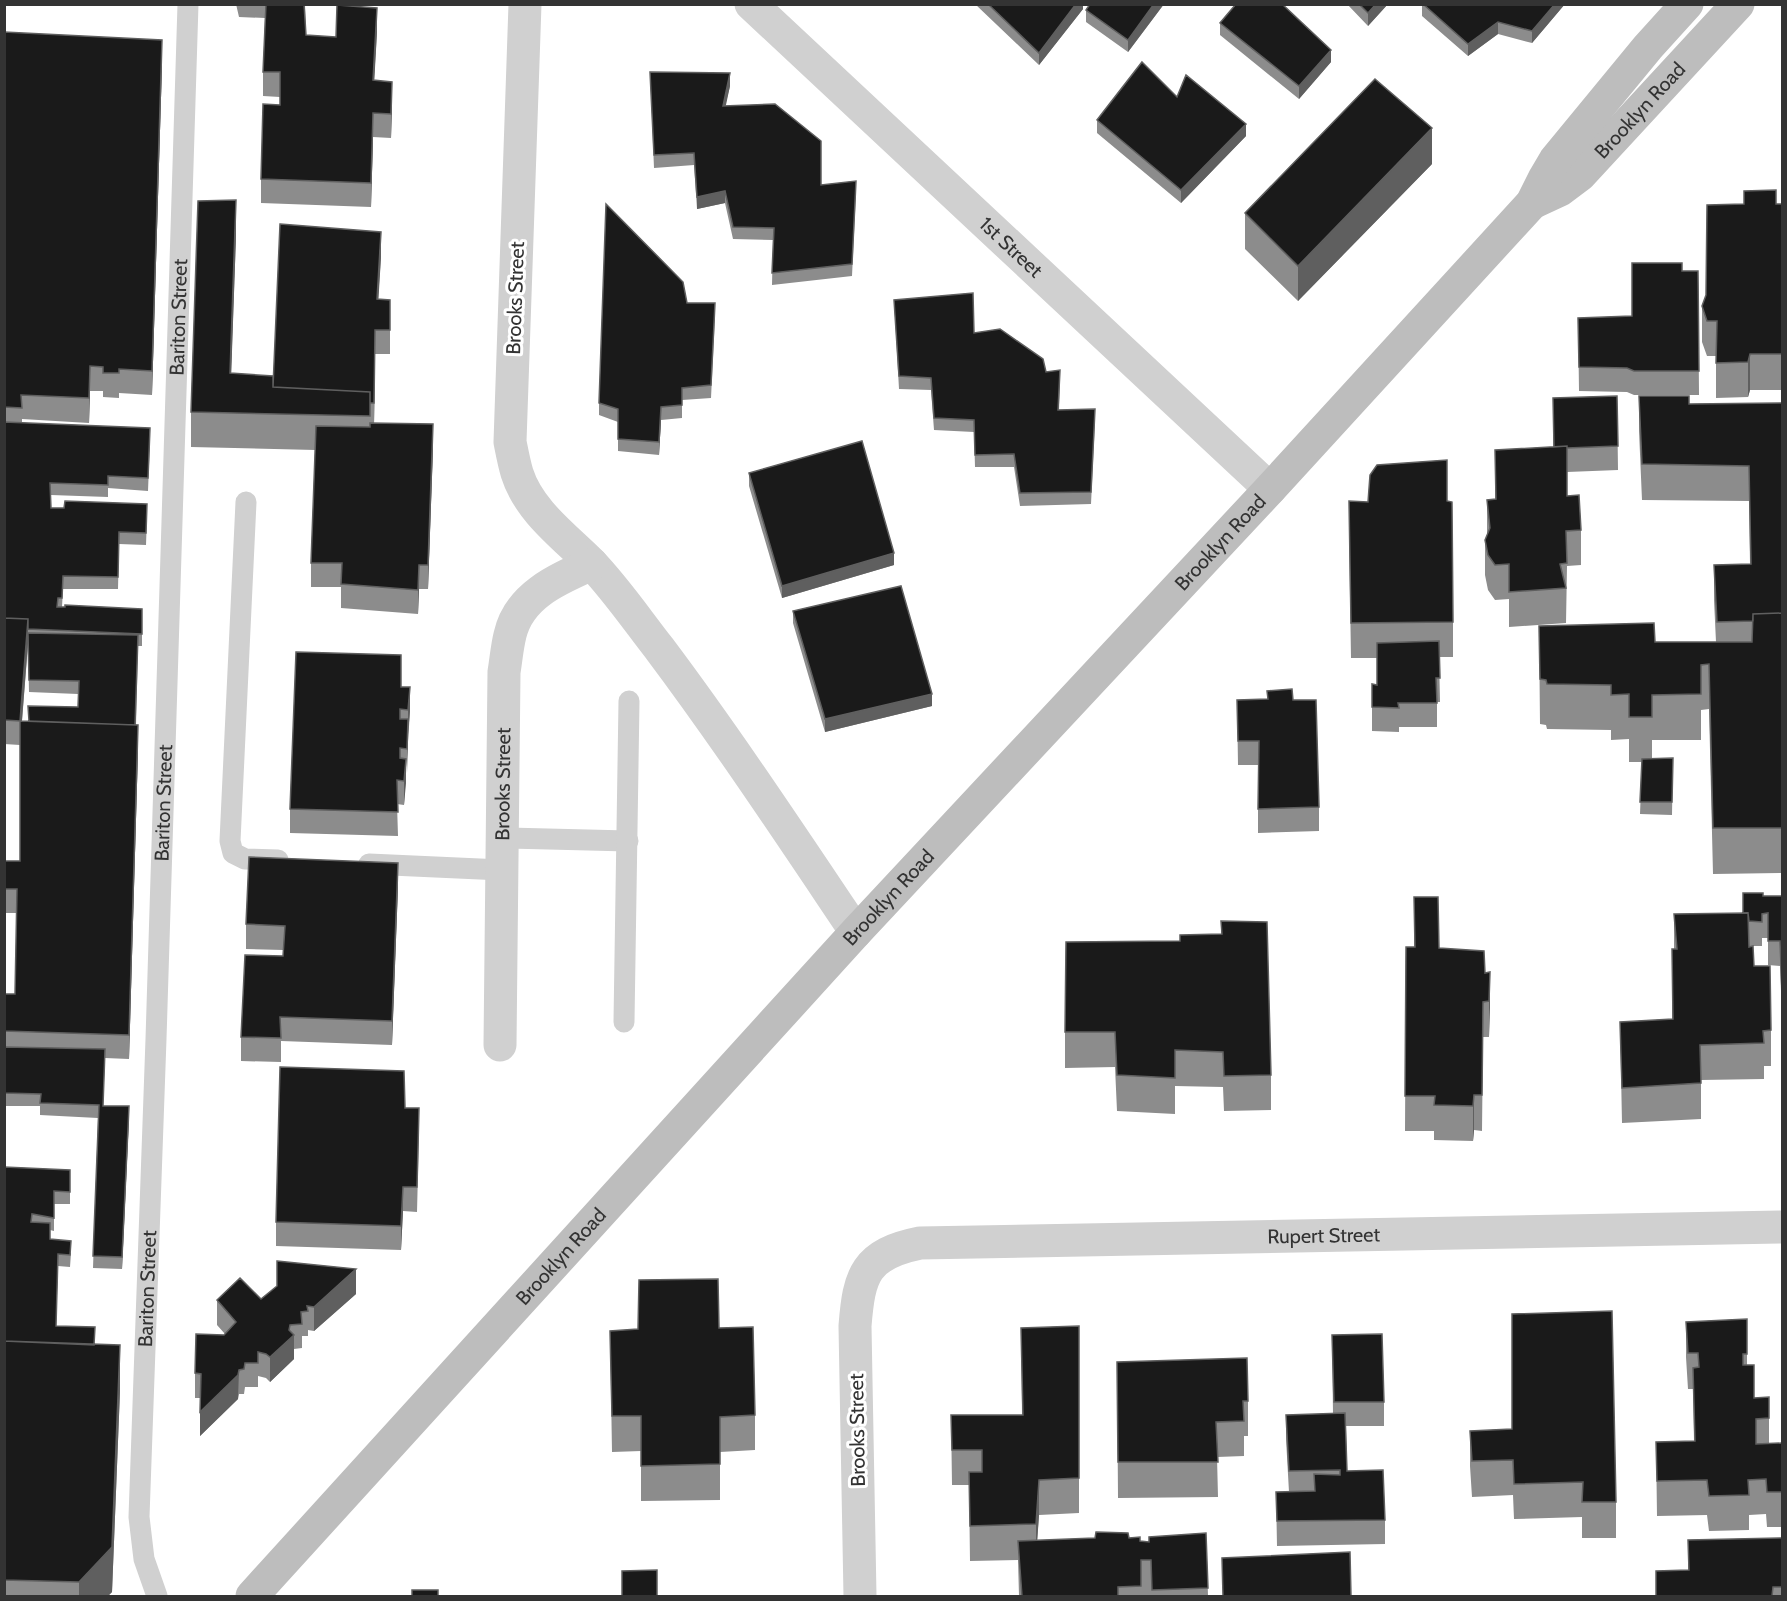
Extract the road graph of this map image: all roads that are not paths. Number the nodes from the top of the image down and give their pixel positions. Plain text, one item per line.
1 (188, 4) edge
2 (525, 4) edge
3 (751, 4) edge
4 (1687, 4) edge
5 (1738, 4) edge
6 (1533, 203) junction
7 (1270, 489) junction
8 (246, 502) dead end
9 (592, 564) junction
10 (628, 701) dead end
11 (628, 841) junction
12 (502, 854) junction
13 (303, 861) edge
14 (350, 863) edge
15 (855, 932) junction
16 (624, 1022) dead end
17 (500, 1045) dead end
18 (1782, 1227) edge
19 (870, 1266) joint
20 (157, 1596) edge
21 (252, 1596) edge
22 (860, 1596) edge

1 - 20 lane, Bariton Street
2 - 9 street, Brooks Street
3 - 7 street, 1st Street
4 - 6 main road, Brooklyn Road
5 - 6 main road, Brooklyn Road
6 - 7 main road, Brooklyn Road
7 - 15 main road, Brooklyn Road
8 - 13 lane
9 - 12 street, Brooks Street
9 - 15 street, Brooks Street
10 - 11 lane
11 - 12 lane
11 - 16 lane
12 - 14 lane
12 - 17 street, Brooks Street
15 - 21 main road, Brooklyn Road
18 - 19 street, Rupert Street
19 - 22 street, Brooks Street

